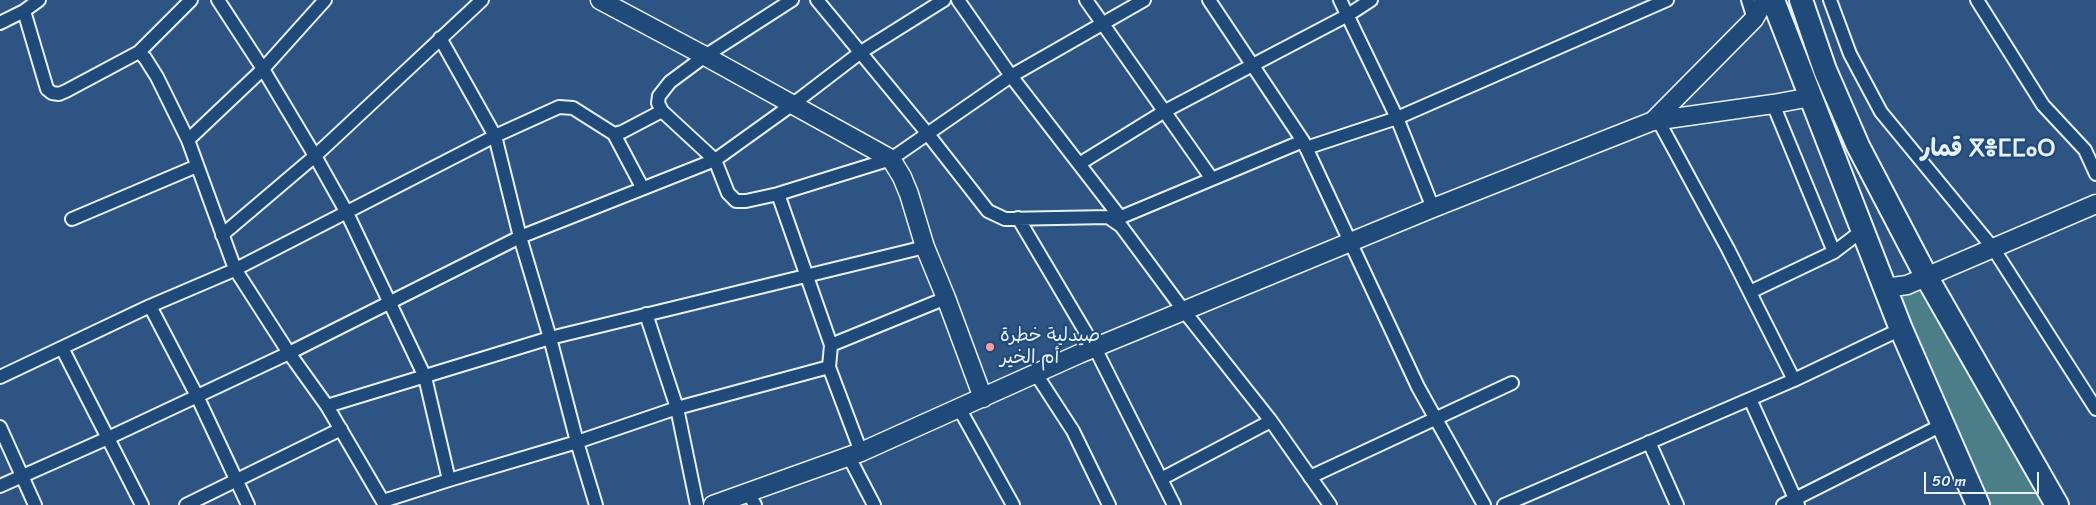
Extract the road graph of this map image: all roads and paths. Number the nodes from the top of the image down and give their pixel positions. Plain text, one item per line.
1 (39, 0) edge
2 (191, 0) edge
3 (218, 0) edge
4 (325, 0) edge
5 (482, 0) edge
6 (600, 0) edge
7 (792, 0) edge
8 (817, 0) edge
9 (944, 0) edge
10 (958, 0) edge
11 (1086, 0) edge
12 (1144, 0) edge
13 (1209, 0) edge
14 (1340, 0) edge
15 (1372, 0) edge
16 (1667, 0) edge
17 (1748, 0) edge
18 (1766, 0) edge
19 (1773, 0) edge
20 (1802, 0) edge
21 (1830, 0) edge
22 (1977, 0) edge
23 (1637, 6) edge
24 (24, 11) junction
25 (1348, 15) junction
26 (1754, 19) junction
27 (0, 23) edge
28 (1104, 23) junction
29 (440, 38) junction
30 (139, 52) junction
31 (861, 52) junction
32 (705, 56) junction
33 (1253, 65) junction
34 (263, 69) junction
35 (1011, 76) junction
36 (1811, 97) junction
37 (793, 104) junction
38 (1773, 104) junction
39 (662, 111) junction
40 (1165, 111) junction
41 (1396, 118) junction
42 (1656, 121) junction
43 (927, 133) junction
44 (614, 134) junction
45 (495, 136) junction
46 (188, 140) junction
47 (1304, 145) junction
48 (315, 156) junction
49 (891, 159) junction
50 (714, 160) junction
51 (1079, 164) junction
52 (196, 166) junction
53 (2096, 174) edge
54 (1212, 179) junction
55 (642, 187) junction
56 (778, 194) junction
57 (2096, 204) edge
58 (1433, 208) junction
59 (347, 213) junction
60 (1018, 218) junction
61 (72, 219) dead end
62 (1117, 219) junction
63 (1863, 230) junction
64 (222, 235) junction
65 (520, 237) junction
66 (1351, 242) junction
67 (925, 247) junction
68 (1993, 248) junction
69 (1834, 252) junction
70 (235, 269) junction
71 (808, 275) junction
72 (1926, 276) junction
73 (1885, 288) junction
74 (1750, 292) junction
75 (946, 298) junction
76 (389, 304) junction
77 (150, 306) junction
78 (1184, 311) junction
79 (646, 314) junction
80 (1901, 329) junction
81 (550, 338) junction
82 (831, 345) junction
83 (62, 348) junction
84 (1096, 348) junction
85 (289, 353) junction
86 (828, 367) junction
87 (1036, 374) junction
88 (0, 376) edge
89 (425, 377) junction
90 (1794, 380) junction
91 (1512, 383) dead end
92 (197, 396) junction
93 (983, 398) junction
94 (1750, 399) junction
95 (327, 406) junction
96 (677, 408) junction
97 (960, 408) junction
98 (2096, 409) edge
99 (1436, 418) junction
100 (1271, 421) junction
101 (1942, 426) junction
102 (0, 427) edge
103 (341, 429) junction
104 (108, 438) junction
105 (577, 442) junction
106 (1649, 442) junction
107 (855, 454) junction
108 (22, 476) junction
109 (1310, 477) junction
110 (1160, 479) junction
111 (449, 480) junction
112 (236, 482) junction
113 (0, 486) edge
114 (752, 499) edge
115 (1797, 502) edge
116 (384, 503) edge
117 (1974, 504) edge
118 (35, 505) edge
119 (142, 505) edge
120 (186, 505) edge
121 (248, 505) edge
122 (596, 505) edge
123 (697, 505) edge
124 (713, 505) edge
125 (874, 505) edge
126 (1013, 505) edge
127 (1109, 505) edge
128 (1174, 505) edge
129 (1330, 505) edge
130 (1484, 505) edge
131 (1504, 505) edge
132 (1678, 505) edge
133 (1783, 505) edge
134 (2057, 505) edge

1 - 24 street
2 - 30 street
3 - 34 street
4 - 34 street
5 - 29 street
6 - 32 street
7 - 32 street
8 - 31 street
9 - 31 street
10 - 35 street
11 - 28 street
12 - 28 street
13 - 33 street
14 - 25 street
15 - 25 street
16 - 23 street
17 - 26 street
18 - 26 street
19 - 36 highway
20 - 72 highway
21 - 68 street
22 - 53 street
23 - 41 street
24 - 27 street
24 - 30 street
25 - 33 street
25 - 41 street
26 - 42 street
28 - 35 street
28 - 40 street
29 - 45 street
29 - 48 street
30 - 46 street
31 - 37 street
31 - 43 street
32 - 37 street
32 - 39 street
33 - 40 street
33 - 47 street
34 - 46 street
34 - 48 street
35 - 43 street
35 - 51 street
36 - 38 street
36 - 63 highway
37 - 49 street
37 - 50 street
38 - 42 street
38 - 69 street
39 - 44 street
39 - 50 street
40 - 51 street
40 - 54 street
41 - 47 street
41 - 58 street
42 - 58 street
42 - 74 street
43 - 49 street
43 - 60 street
44 - 45 street
44 - 55 street
45 - 59 street
45 - 65 street
46 - 52 street
47 - 54 street
47 - 66 street
48 - 59 street
48 - 64 street
49 - 56 street
49 - 67 street
50 - 55 street
50 - 56 street
51 - 62 street
52 - 61 street
52 - 64 street
54 - 62 street
55 - 65 street
56 - 71 street
57 - 68 street
58 - 66 street
59 - 70 street
59 - 76 street
60 - 62 street
60 - 84 street
62 - 78 street
63 - 69 street
63 - 73 highway
64 - 70 street
65 - 76 street
65 - 81 street
66 - 78 street
66 - 99 street
67 - 71 street
67 - 75 street
68 - 72 street
68 - 98 street
69 - 74 street
70 - 77 street
70 - 85 street
71 - 79 street
71 - 82 street
72 - 73 street
72 - 134 highway
73 - 80 highway
74 - 90 street
75 - 82 street
75 - 93 street
76 - 85 street
76 - 89 street
77 - 83 street
77 - 92 street
78 - 84 street
78 - 100 street
79 - 81 street
79 - 96 street
80 - 90 street
80 - 101 highway
81 - 89 street
81 - 105 street
82 - 86 street
83 - 88 street
83 - 104 street
84 - 87 street
84 - 110 street
85 - 92 street
85 - 95 street
86 - 96 street
86 - 107 street
87 - 93 street
87 - 127 street
89 - 95 street
89 - 111 street
90 - 94 street
91 - 99 street
92 - 104 street
92 - 112 street
93 - 97 street
94 - 106 street
94 - 115 street
95 - 103 street
96 - 105 street
96 - 123 street
97 - 107 street
97 - 126 street
99 - 109 street
99 - 130 street
100 - 109 street
100 - 110 street
101 - 115 street
101 - 117 highway
102 - 108 street
103 - 112 street
103 - 116 street
104 - 108 street
104 - 119 street
105 - 111 street
105 - 122 street
106 - 131 street
106 - 132 street
107 - 114 street
107 - 125 street
108 - 113 street
108 - 118 street
109 - 129 street
110 - 128 street
111 - 116 street
112 - 120 street
112 - 121 street
114 - 124 street
115 - 133 street

